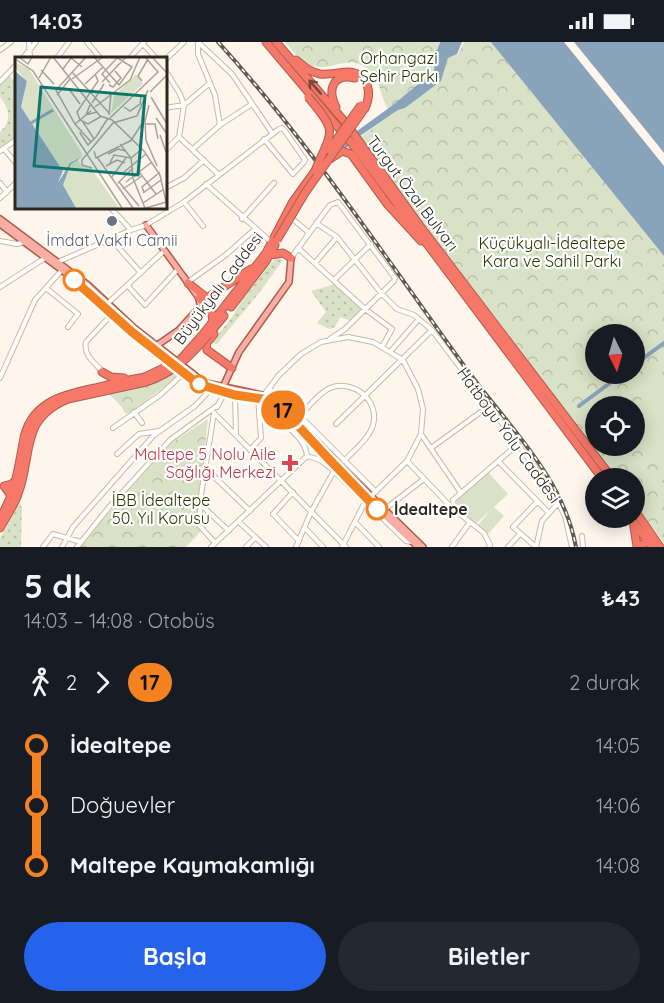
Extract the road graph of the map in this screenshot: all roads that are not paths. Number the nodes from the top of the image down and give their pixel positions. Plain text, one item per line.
1 (11, 42) edge
2 (29, 42) edge
3 (36, 42) edge
4 (69, 42) edge
5 (87, 42) edge
6 (184, 42) edge
7 (198, 42) edge
8 (266, 42) edge
9 (276, 42) edge
10 (144, 43) edge
11 (0, 50) edge
12 (282, 50) junction
13 (95, 54) junction
14 (29, 56) edge
15 (58, 57) edge
16 (93, 57) edge
17 (99, 57) edge
18 (131, 57) edge
19 (155, 57) edge
20 (166, 59) edge
21 (15, 66) edge
22 (166, 72) edge
23 (0, 82) edge
24 (211, 83) junction
25 (252, 104) junction
26 (184, 105) junction
27 (363, 106) junction
28 (166, 108) edge
29 (345, 122) junction
30 (220, 125) junction
31 (272, 133) junction
32 (349, 135) junction
33 (179, 137) junction
34 (264, 139) junction
35 (15, 141) edge
36 (355, 142) junction
37 (193, 149) junction
38 (2, 150) edge
39 (166, 150) edge
40 (204, 160) junction
41 (328, 161) junction
42 (15, 162) edge
43 (315, 171) junction
44 (218, 174) junction
45 (0, 183) edge
46 (274, 183) dead end
47 (15, 184) edge
48 (206, 184) junction
49 (166, 187) edge
50 (7, 192) junction
51 (0, 198) edge
52 (184, 202) junction
53 (111, 208) edge
54 (0, 219) edge
55 (242, 219) junction
56 (294, 220) dead end
57 (316, 223) junction
58 (0, 224) edge
59 (146, 225) junction
60 (203, 226) dead end
61 (255, 229) junction
62 (131, 230) junction
63 (308, 232) junction
64 (337, 237) junction
65 (111, 239) junction
66 (0, 241) edge
67 (274, 241) junction
68 (24, 242) junction
69 (371, 244) junction
70 (298, 248) junction
71 (164, 251) junction
72 (270, 255) junction
73 (45, 258) junction
74 (291, 258) junction
75 (355, 260) junction
76 (439, 260) junction
77 (57, 263) junction
78 (315, 263) junction
79 (255, 266) junction
80 (178, 269) junction
81 (62, 270) junction
82 (141, 273) junction
83 (334, 280) junction
84 (188, 283) junction
85 (128, 286) junction
86 (0, 287) edge
87 (46, 288) junction
88 (381, 293) junction
89 (199, 298) junction
90 (238, 298) junction
91 (108, 303) junction
92 (206, 305) junction
93 (198, 309) junction
94 (365, 309) junction
95 (113, 314) junction
96 (419, 319) junction
97 (213, 321) junction
98 (68, 327) dead end
99 (432, 330) junction
100 (206, 334) junction
101 (327, 341) junction
102 (156, 346) junction
103 (382, 347) junction
104 (390, 352) junction
105 (402, 360) junction
106 (232, 368) junction
107 (102, 372) junction
108 (184, 373) junction
109 (0, 378) edge
110 (145, 379) junction
111 (93, 388) junction
112 (211, 389) junction
113 (224, 390) junction
114 (269, 390) junction
115 (235, 395) junction
116 (264, 395) junction
117 (366, 395) junction
118 (258, 397) junction
119 (278, 404) junction
120 (218, 405) junction
121 (489, 406) junction
122 (134, 412) junction
123 (214, 413) junction
124 (300, 416) junction
125 (142, 423) dead end
126 (336, 424) dead end
127 (113, 428) dead end
128 (161, 431) junction
129 (421, 434) junction
130 (236, 435) junction
131 (518, 444) junction
132 (431, 448) junction
133 (250, 450) junction
134 (117, 454) dead end
135 (307, 456) junction
136 (344, 461) junction
137 (407, 461) junction
138 (498, 461) junction
139 (205, 468) junction
140 (595, 468) edge
141 (604, 468) edge
142 (334, 471) junction
143 (16, 479) junction
144 (424, 479) junction
145 (281, 480) junction
146 (2, 486) edge
147 (293, 492) junction
148 (461, 492) junction
149 (370, 497) junction
150 (10, 500) junction
151 (537, 502) junction
152 (559, 502) junction
153 (201, 505) junction
154 (385, 509) junction
155 (454, 510) junction
156 (250, 511) junction
157 (311, 512) junction
158 (548, 512) junction
159 (0, 518) edge
160 (239, 522) junction
161 (355, 522) junction
162 (470, 522) junction
163 (0, 528) edge
164 (305, 528) junction
165 (633, 528) edge
166 (640, 528) edge
167 (229, 531) junction
168 (407, 534) junction
169 (520, 534) junction
170 (582, 536) dead end
171 (256, 537) junction
172 (67, 539) junction
173 (650, 540) edge
174 (299, 541) junction
175 (81, 542) junction
176 (412, 542) junction
177 (214, 545) edge
178 (344, 546) edge
179 (43, 547) edge
180 (62, 547) edge
181 (77, 547) edge
182 (246, 547) edge
183 (266, 547) edge
184 (296, 547) edge
185 (323, 547) edge
186 (379, 547) edge
187 (418, 547) edge
188 (423, 547) edge
189 (452, 547) edge
190 (489, 547) edge
191 (508, 547) edge
192 (536, 547) edge
193 (572, 547) edge
194 (583, 547) edge
195 (660, 547) edge

1 - 11 street
2 - 14 street
3 - 14 street
4 - 15 street
5 - 13 street
6 - 20 street
7 - 24 street
7 - 25 street
8 - 32 highway, Turgut Özal Bulvarı
8 - 43 highway, bridge
9 - 12 highway, Turgut Özal Bulvarı
10 - 18 street
10 - 19 street
12 - 27 highway
29 -> 12 highway, Turgut Özal Bulvarı
13 - 16 street
13 - 17 street
21 - 23 street
22 - 26 street
24 - 26 street
24 - 30 street
25 - 30 street
25 - 31 street
26 - 28 street
26 - 33 street
27 - 29 highway
27 - 41 highway, Büyükyalı Caddesi, bridge
27 - 43 highway, Büyükyalı Caddesi, bridge
29 - 32 highway, Turgut Özal Bulvarı
30 - 37 street
31 - 34 street
31 - 34 street
32 - 36 highway, Turgut Özal Bulvarı
33 - 37 street
33 - 39 street
34 - 44 street
35 - 38 street
36 - 76 highway, Turgut Özal Bulvarı
36 - 141 highway, Turgut Özal Bulvarı
37 - 40 street
38 - 42 street
40 - 44 street
40 - 49 street
41 - 67 highway, Büyükyalı Caddesi, bridge
41 - 76 highway
43 - 67 highway, Büyükyalı Caddesi
44 - 48 street
45 - 50 street
46 - 55 street
47 - 50 street
48 - 52 street
48 - 55 street
50 - 51 street
52 - 59 street
52 - 60 street
53 - 62 street
54 - 77 main road
55 - 61 street
56 - 63 street
57 - 63 street
57 - 64 street, Hatboyu Yolu Caddesi
57 - 69 street
58 - 68 main road
59 - 62 street
59 - 71 main road
61 - 67 street
61 - 84 street
62 - 65 street
63 - 70 street
64 - 75 street, Hatboyu Yolu Caddesi
64 - 78 street
65 - 77 street
65 - 82 street
66 - 68 street
67 - 72 highway, Büyükyalı Caddesi
67 - 79 highway, Büyükyalı Caddesi
68 - 73 main road
69 - 75 street
69 - 88 street
70 - 74 street
70 - 78 street
71 - 80 main road
71 - 82 street
72 - 74 highway
72 - 90 highway, Büyükyalı Caddesi
73 - 77 main road
73 - 86 street
74 - 106 main road
75 - 83 street
75 - 88 street, Hatboyu Yolu Caddesi
76 - 140 highway, Turgut Özal Bulvarı
77 - 81 main road
77 - 91 main road
78 - 83 street
79 - 84 highway
79 - 97 highway, Büyükyalı Caddesi
80 - 84 main road
80 - 85 street
81 - 87 street
81 - 95 main road
82 - 85 street
83 - 94 street
84 - 89 main road
85 - 91 street
87 - 98 street
87 - 109 street
88 - 94 street
88 - 96 street, Hatboyu Yolu Caddesi
89 - 92 highway
89 - 93 main road
90 - 100 highway, Büyükyalı Caddesi
90 - 106 highway
91 - 102 main road
92 - 93 main road
92 - 97 highway
93 - 102 main road
94 - 101 street
94 - 103 street
95 - 107 street
95 - 108 main road
96 - 99 street, Hatboyu Yolu Caddesi
96 - 104 street
97 - 100 highway, Büyükyalı Caddesi
99 - 105 street
99 - 121 street, Hatboyu Yolu Caddesi
100 - 110 highway, Büyükyalı Caddesi, bridge
101 - 103 street
101 - 114 street
102 - 113 main road
103 - 104 street
104 - 105 street
105 - 117 street
105 - 129 street
106 - 113 main road
107 - 110 highway
107 - 111 highway
108 - 112 main road
108 - 122 street
110 - 111 highway, Büyükyalı Caddesi
110 - 163 highway, Büyükyalı Caddesi
111 - 143 highway, Büyükyalı Caddesi
112 - 113 main road
112 - 128 street
113 - 115 main road
113 - 116 main road
113 - 120 street
114 - 116 street
114 - 124 street
115 - 118 main road
115 - 130 street
116 - 149 main road
117 - 124 street
117 - 126 street
117 - 136 street
118 - 119 main road
118 - 133 street
119 - 135 street
119 - 149 main road
120 - 123 street
120 - 175 street
121 - 131 street, Hatboyu Yolu Caddesi
121 - 132 street
122 - 125 street
122 - 127 street
123 - 130 street
123 - 139 street
124 - 136 street
128 - 134 street
128 - 172 street
129 - 132 street
129 - 137 street
130 - 133 street
131 - 138 street
131 - 152 street, Hatboyu Yolu Caddesi
132 - 148 street
133 - 145 street
135 - 142 street
135 - 145 street
136 - 149 street
137 - 144 street
137 - 149 street
138 - 148 street
138 - 151 street
139 - 153 street
139 - 156 street
142 - 149 street
142 - 157 street
143 - 146 highway
143 - 150 highway, Büyükyalı Caddesi
144 - 154 street
144 - 155 street
145 - 147 street
145 - 156 street
146 - 150 highway
147 - 157 street
147 - 174 street
148 - 155 street
149 - 154 main road
149 - 161 street
149 - 168 main road
149 - 176 street
150 - 159 highway, Büyükyalı Caddesi
151 - 158 street
151 - 169 street
152 - 158 street
152 - 193 street, Hatboyu Yolu Caddesi
153 - 167 street
153 - 177 street
154 - 168 main road
155 - 162 street
156 - 160 street
157 - 164 street
157 - 178 street
158 - 192 street
160 - 167 street
160 - 171 street
161 - 178 street
161 - 186 street
162 - 189 street
162 - 190 street
164 - 174 street
164 - 185 street
165 - 173 highway
166 - 173 highway
167 - 177 street
168 - 176 main road
168 - 188 main road
169 - 191 street
169 - 192 street
170 - 194 street
171 - 182 street
171 - 183 street
172 - 175 street
172 - 179 street
172 - 180 street
173 - 195 highway
174 - 184 street
175 - 181 street
176 - 187 main road

